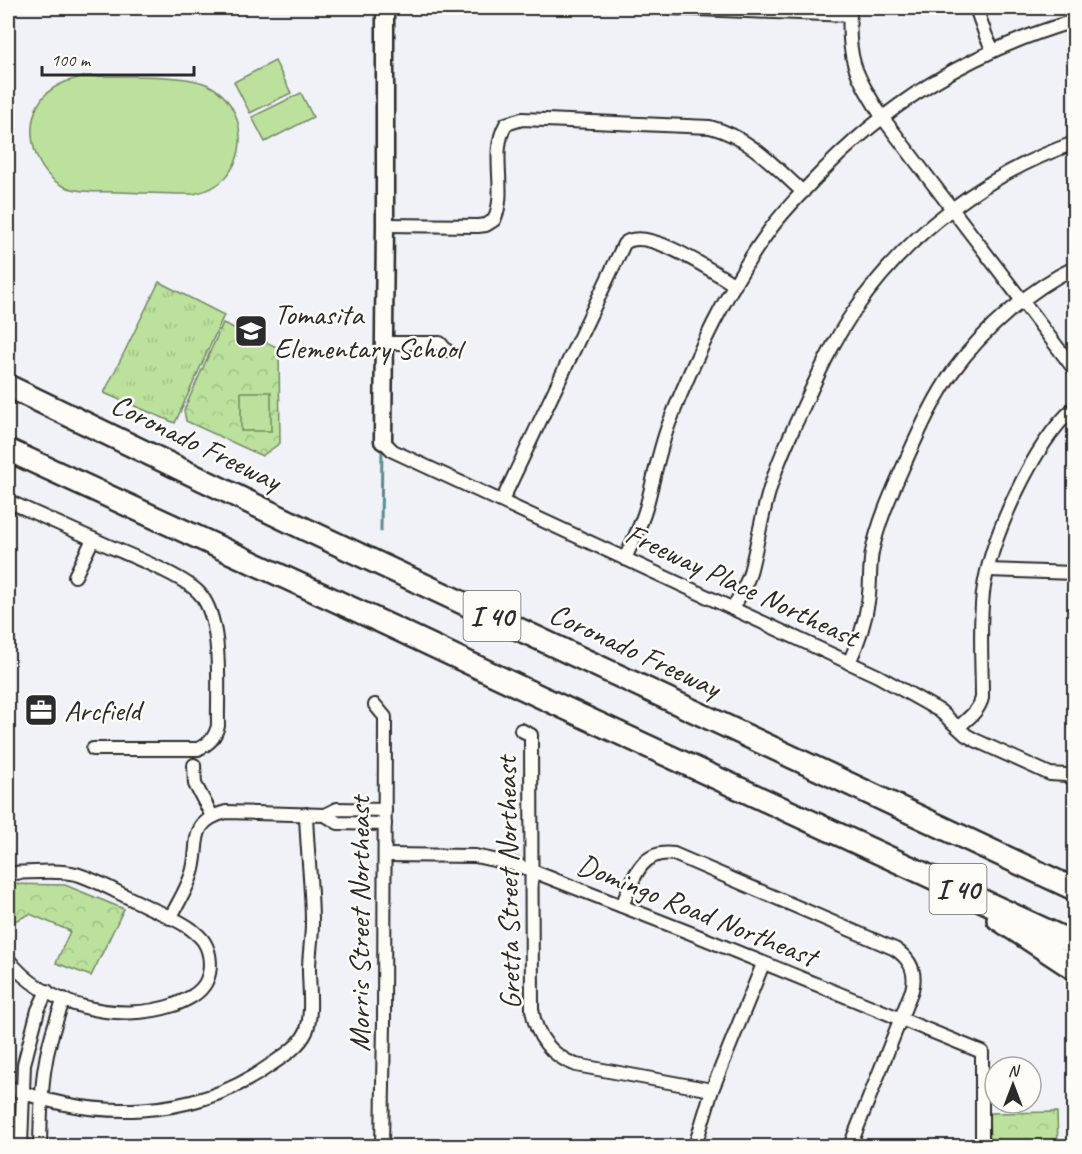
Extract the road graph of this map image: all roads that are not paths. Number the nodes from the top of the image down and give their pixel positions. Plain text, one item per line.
1 (384, 8) edge
2 (672, 8) edge
3 (976, 8) edge
4 (737, 9) edge
5 (850, 11) edge
6 (1074, 21) edge
7 (993, 50) junction
8 (882, 117) junction
9 (1074, 143) edge
10 (802, 192) junction
11 (953, 208) junction
12 (385, 225) junction
13 (1074, 268) edge
14 (735, 285) junction
15 (1023, 301) junction
16 (384, 343) junction
17 (446, 350) dead end
18 (1074, 369) edge
19 (8, 386) edge
20 (1074, 408) edge
21 (382, 441) joint
22 (8, 450) edge
23 (8, 501) edge
24 (502, 501) junction
25 (93, 539) junction
26 (625, 559) junction
27 (988, 570) junction
28 (1074, 573) edge
29 (75, 576) dead end
30 (733, 609) junction
31 (849, 663) junction
32 (375, 705) dead end
33 (959, 726) junction
34 (521, 730) dead end
35 (93, 749) dead end
36 (194, 765) dead end
37 (1074, 779) edge
38 (385, 810) junction
39 (306, 814) junction
40 (325, 815) junction
41 (212, 816) junction
42 (385, 824) junction
43 (842, 834) junction
44 (977, 843) junction
45 (385, 855) junction
46 (531, 870) junction
47 (8, 873) edge
48 (1074, 880) edge
49 (1074, 889) edge
50 (622, 906) junction
51 (170, 918) junction
52 (1074, 943) edge
53 (8, 959) edge
54 (763, 964) junction
55 (1074, 969) edge
56 (47, 991) junction
57 (64, 999) junction
58 (901, 1018) junction
59 (8, 1087) edge
60 (712, 1090) junction
61 (22, 1092) junction
62 (41, 1097) junction
63 (21, 1146) edge
64 (40, 1146) edge
65 (382, 1146) edge
66 (695, 1146) edge
67 (850, 1146) edge
68 (982, 1146) edge

1 - 12 street
2 - 4 street
3 - 7 street
4 - 5 street
5 - 8 street
6 - 7 street
7 - 8 street
8 - 10 street
8 - 11 street
9 - 11 street
10 - 12 street
10 - 14 street
11 - 15 street
11 - 30 street
12 - 16 street
13 - 15 street
14 - 24 street
14 - 26 street
15 - 18 street
15 - 31 street
16 - 17 street
16 - 21 street
19 - 44 highway, Coronado Freeway / I 40
20 - 27 street
21 - 24 street, Freeway Place Northeast
22 - 43 highway, I 40
23 - 25 street
24 - 26 street, Freeway Place Northeast
25 - 29 street
25 - 35 street
26 - 30 street, Freeway Place Northeast
27 - 28 street
27 - 33 street
30 - 31 street, Freeway Place Northeast
31 - 33 street, Freeway Place Northeast
32 - 38 street, Morris Street Northeast
33 - 37 street, Freeway Place Northeast
34 - 46 street, Gretta Street Northeast
36 - 41 street
38 - 40 street
38 - 42 street, Morris Street Northeast
39 - 40 street
39 - 41 street
39 - 62 street
40 - 42 street
41 - 51 street
42 - 45 street, Morris Street Northeast
43 - 52 highway, I 40
43 - 55 highway
44 - 48 highway
44 - 49 highway, Coronado Freeway / I 40
45 - 46 street, Domingo Road Northeast
45 - 65 street, Morris Street Northeast
46 - 50 street, Domingo Road Northeast
46 - 60 street, Gretta Street Northeast
47 - 51 street
50 - 54 street, Domingo Road Northeast
50 - 58 street
51 - 57 street
53 - 56 street
54 - 58 street, Domingo Road Northeast
54 - 60 street
56 - 57 street
56 - 61 street
57 - 62 street
58 - 67 street
58 - 68 street, Domingo Road Northeast
59 - 61 street
60 - 66 street
61 - 62 street
61 - 63 street
62 - 64 street

